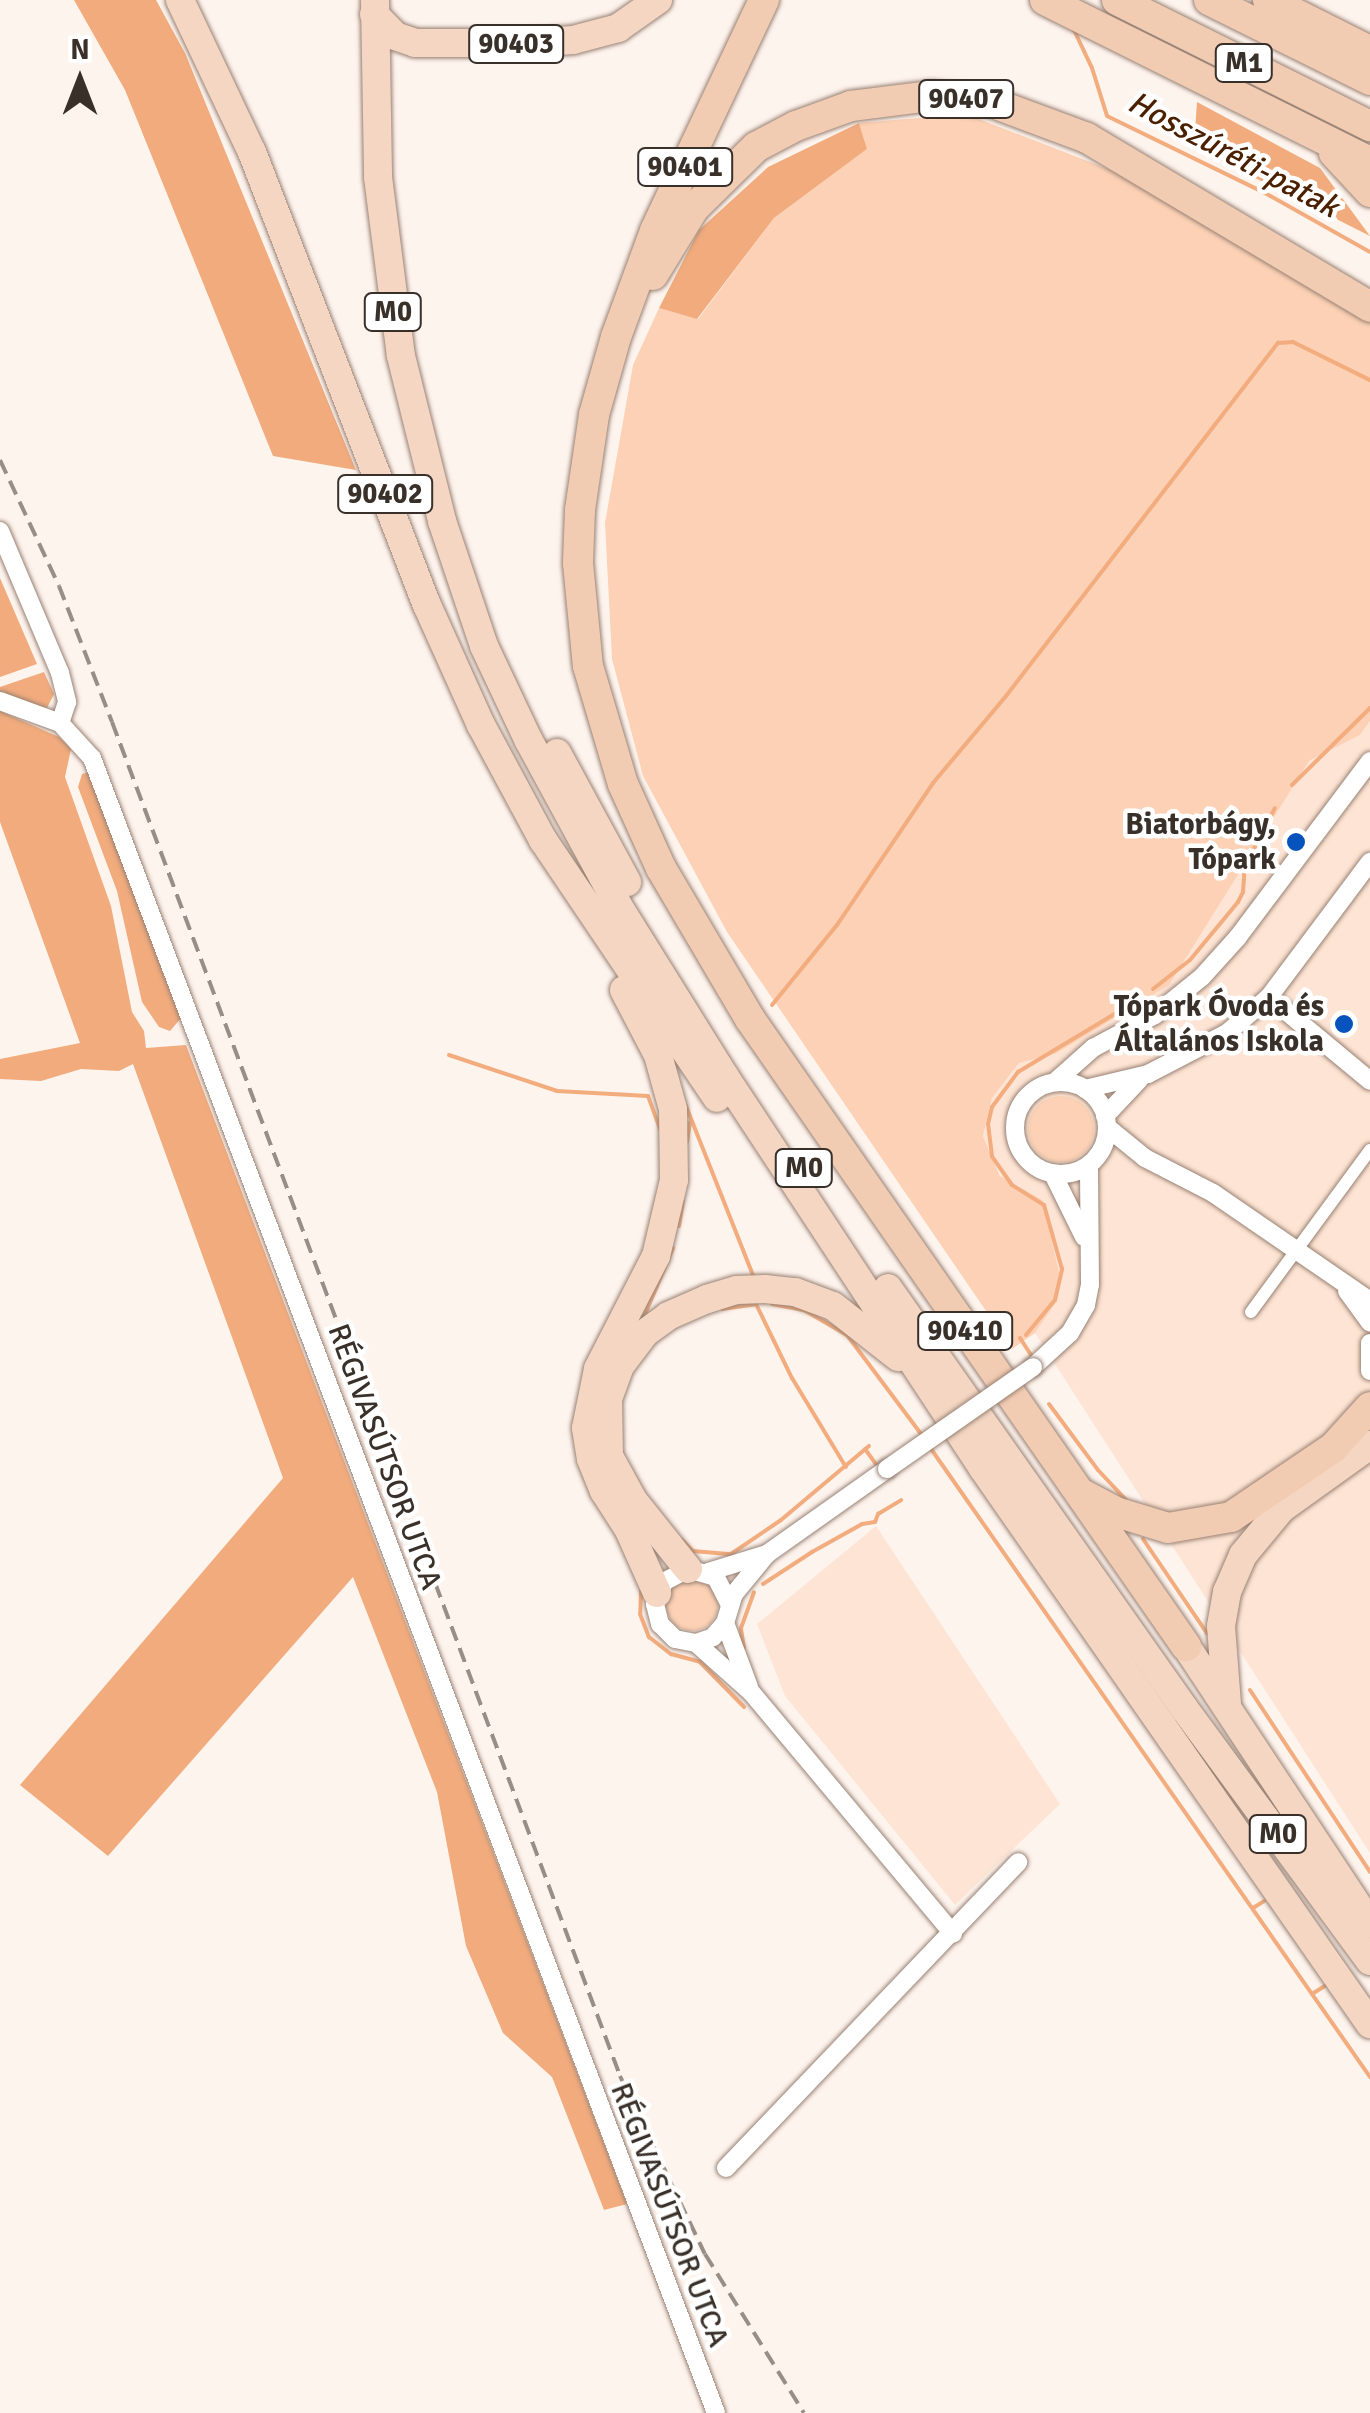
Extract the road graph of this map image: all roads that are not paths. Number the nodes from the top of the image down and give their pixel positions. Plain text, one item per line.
1 (180, 0) edge
2 (658, 0) edge
3 (764, 0) edge
4 (1045, 0) edge
5 (1118, 0) edge
6 (1209, 0) edge
7 (1268, 0) edge
8 (374, 7) edge
9 (1370, 51) edge
10 (1370, 80) edge
11 (1370, 126) edge
12 (1314, 134) junction
13 (1370, 162) edge
14 (1370, 192) edge
15 (1370, 308) edge
16 (616, 337) junction
17 (0, 531) edge
18 (470, 599) junction
19 (0, 701) edge
20 (60, 723) junction
21 (1370, 761) edge
22 (1370, 862) edge
23 (661, 868) joint
24 (594, 920) junction
25 (1268, 997) junction
26 (1148, 1074) junction
27 (1370, 1081) edge
28 (1056, 1082) junction
29 (1085, 1088) junction
30 (1106, 1122) junction
31 (1370, 1150) edge
32 (1145, 1158) junction
33 (1092, 1161) junction
34 (1053, 1174) junction
35 (1088, 1246) junction
36 (1294, 1251) junction
37 (1344, 1287) junction
38 (1370, 1301) edge
39 (1251, 1312) dead end
40 (1370, 1323) edge
41 (1370, 1343) edge
42 (910, 1355) junction
43 (1370, 1371) edge
44 (932, 1389) junction
45 (1370, 1406) edge
46 (1370, 1445) edge
47 (1078, 1492) junction
48 (768, 1554) junction
49 (698, 1570) junction
50 (657, 1594) junction
51 (728, 1614) junction
52 (696, 1643) junction
53 (1186, 1646) joint
54 (750, 1692) junction
55 (1227, 1706) junction
56 (1018, 1862) dead end
57 (1370, 1924) edge
58 (953, 1934) junction
59 (1370, 1960) edge
60 (1370, 2024) edge
61 (726, 2168) dead end
62 (716, 2413) edge

1 - 24 highway, 90402
2 - 8 highway, 90403
3 - 16 highway, 90401
4 - 12 highway
5 - 11 highway, M1
6 - 10 highway, M1
7 - 9 highway
8 - 18 highway, M0
12 - 13 highway
12 - 14 highway
15 - 16 highway, 90407
16 - 23 highway, 90401
17 - 20 street
18 - 42 highway, M0
18 - 59 highway, M0
19 - 20 street
20 - 62 street, RÉGIVASÚTSOR UTCA
21 - 28 street
22 - 25 street
23 - 47 highway, 90410
24 - 42 highway, 90402
24 - 50 highway
25 - 26 street
25 - 27 street
26 - 29 street
26 - 30 street
28 - 29 street
28 - 34 street
29 - 30 street
30 - 32 street
30 - 33 street
31 - 36 street
32 - 33 street
32 - 36 street
33 - 34 street
33 - 35 street
34 - 35 street
35 - 48 street, bridge
36 - 37 street
36 - 39 street
37 - 38 street
37 - 40 street
41 - 43 street
42 - 44 highway, M0
44 - 49 highway
44 - 60 highway, M0
45 - 47 highway
46 - 55 highway
47 - 53 highway, 90410
48 - 49 street
48 - 51 street
49 - 50 street
49 - 51 street
50 - 52 street
51 - 52 street
51 - 54 street
52 - 54 street
53 - 55 highway, 90410
54 - 58 street
55 - 57 highway, 90410
56 - 58 street
58 - 61 street

